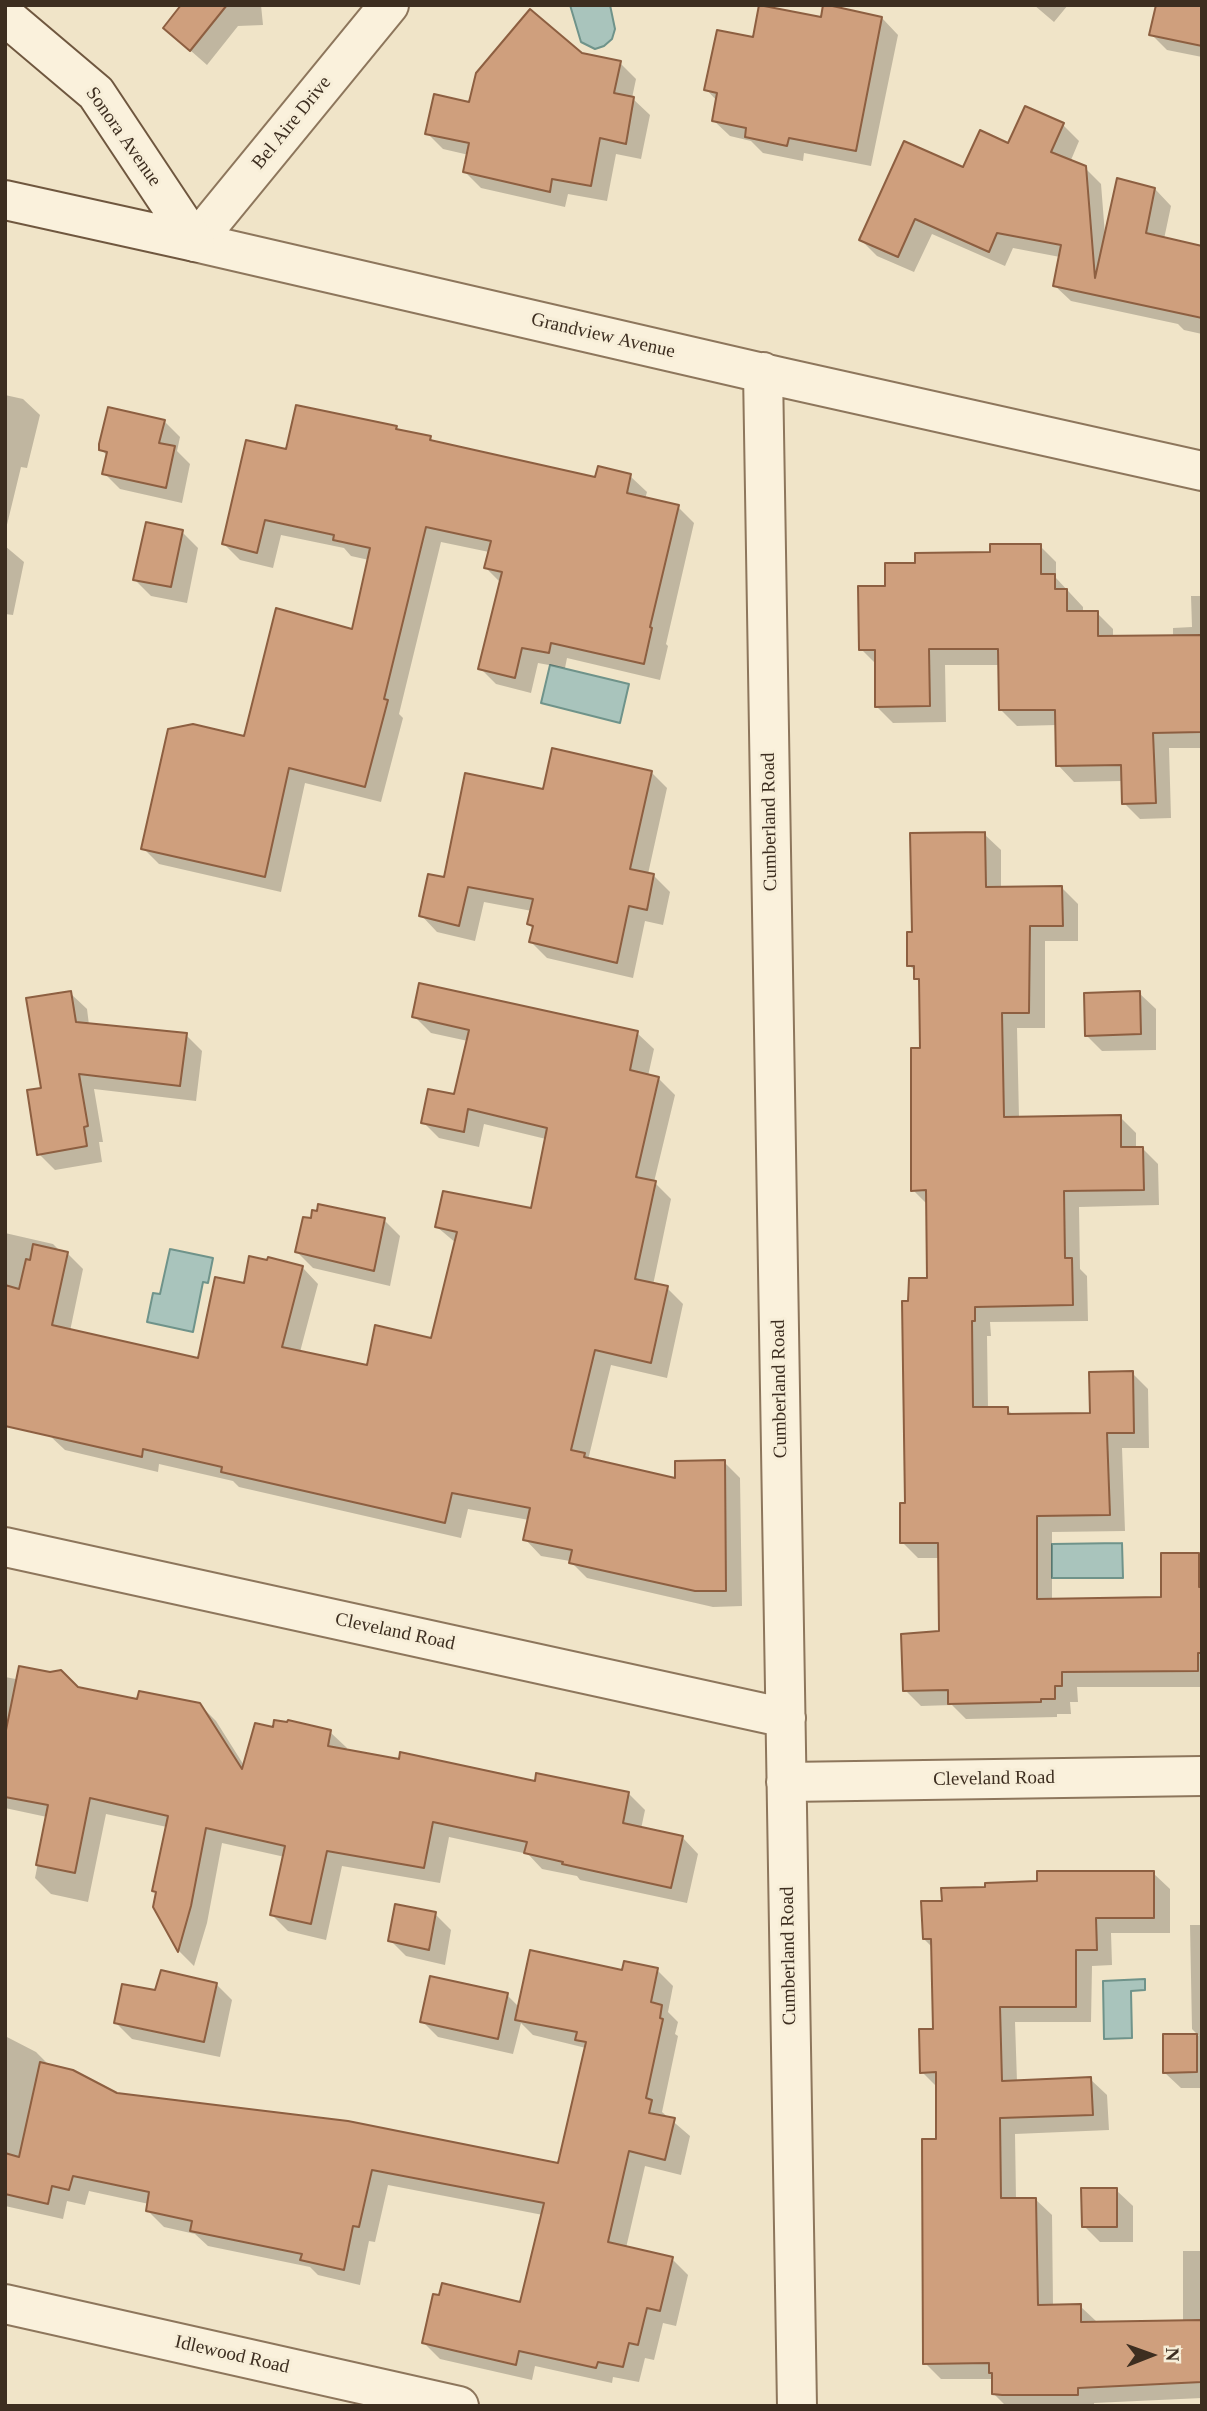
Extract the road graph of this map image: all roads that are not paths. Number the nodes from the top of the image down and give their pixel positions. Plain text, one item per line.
1 (389, 5) edge
2 (5, 16) edge
3 (5, 200) edge
4 (195, 242) junction
5 (763, 372) junction
6 (1202, 471) edge
7 (5, 1547) edge
8 (786, 1718) junction
9 (1202, 1776) edge
10 (786, 1782) junction
11 (5, 2304) edge
12 (459, 2406) edge
13 (797, 2406) edge

1 - 4 street, Bel Aire Drive
2 - 4 street, Sonora Avenue
3 - 4 street, Grandview Avenue
4 - 5 street, Grandview Avenue
5 - 6 street, Grandview Avenue
5 - 8 street, Cumberland Road
7 - 8 street, Cleveland Road
8 - 10 street, Cumberland Road
9 - 10 street, Cleveland Road
10 - 13 street, Cumberland Road
11 - 12 street, Idlewood Road

